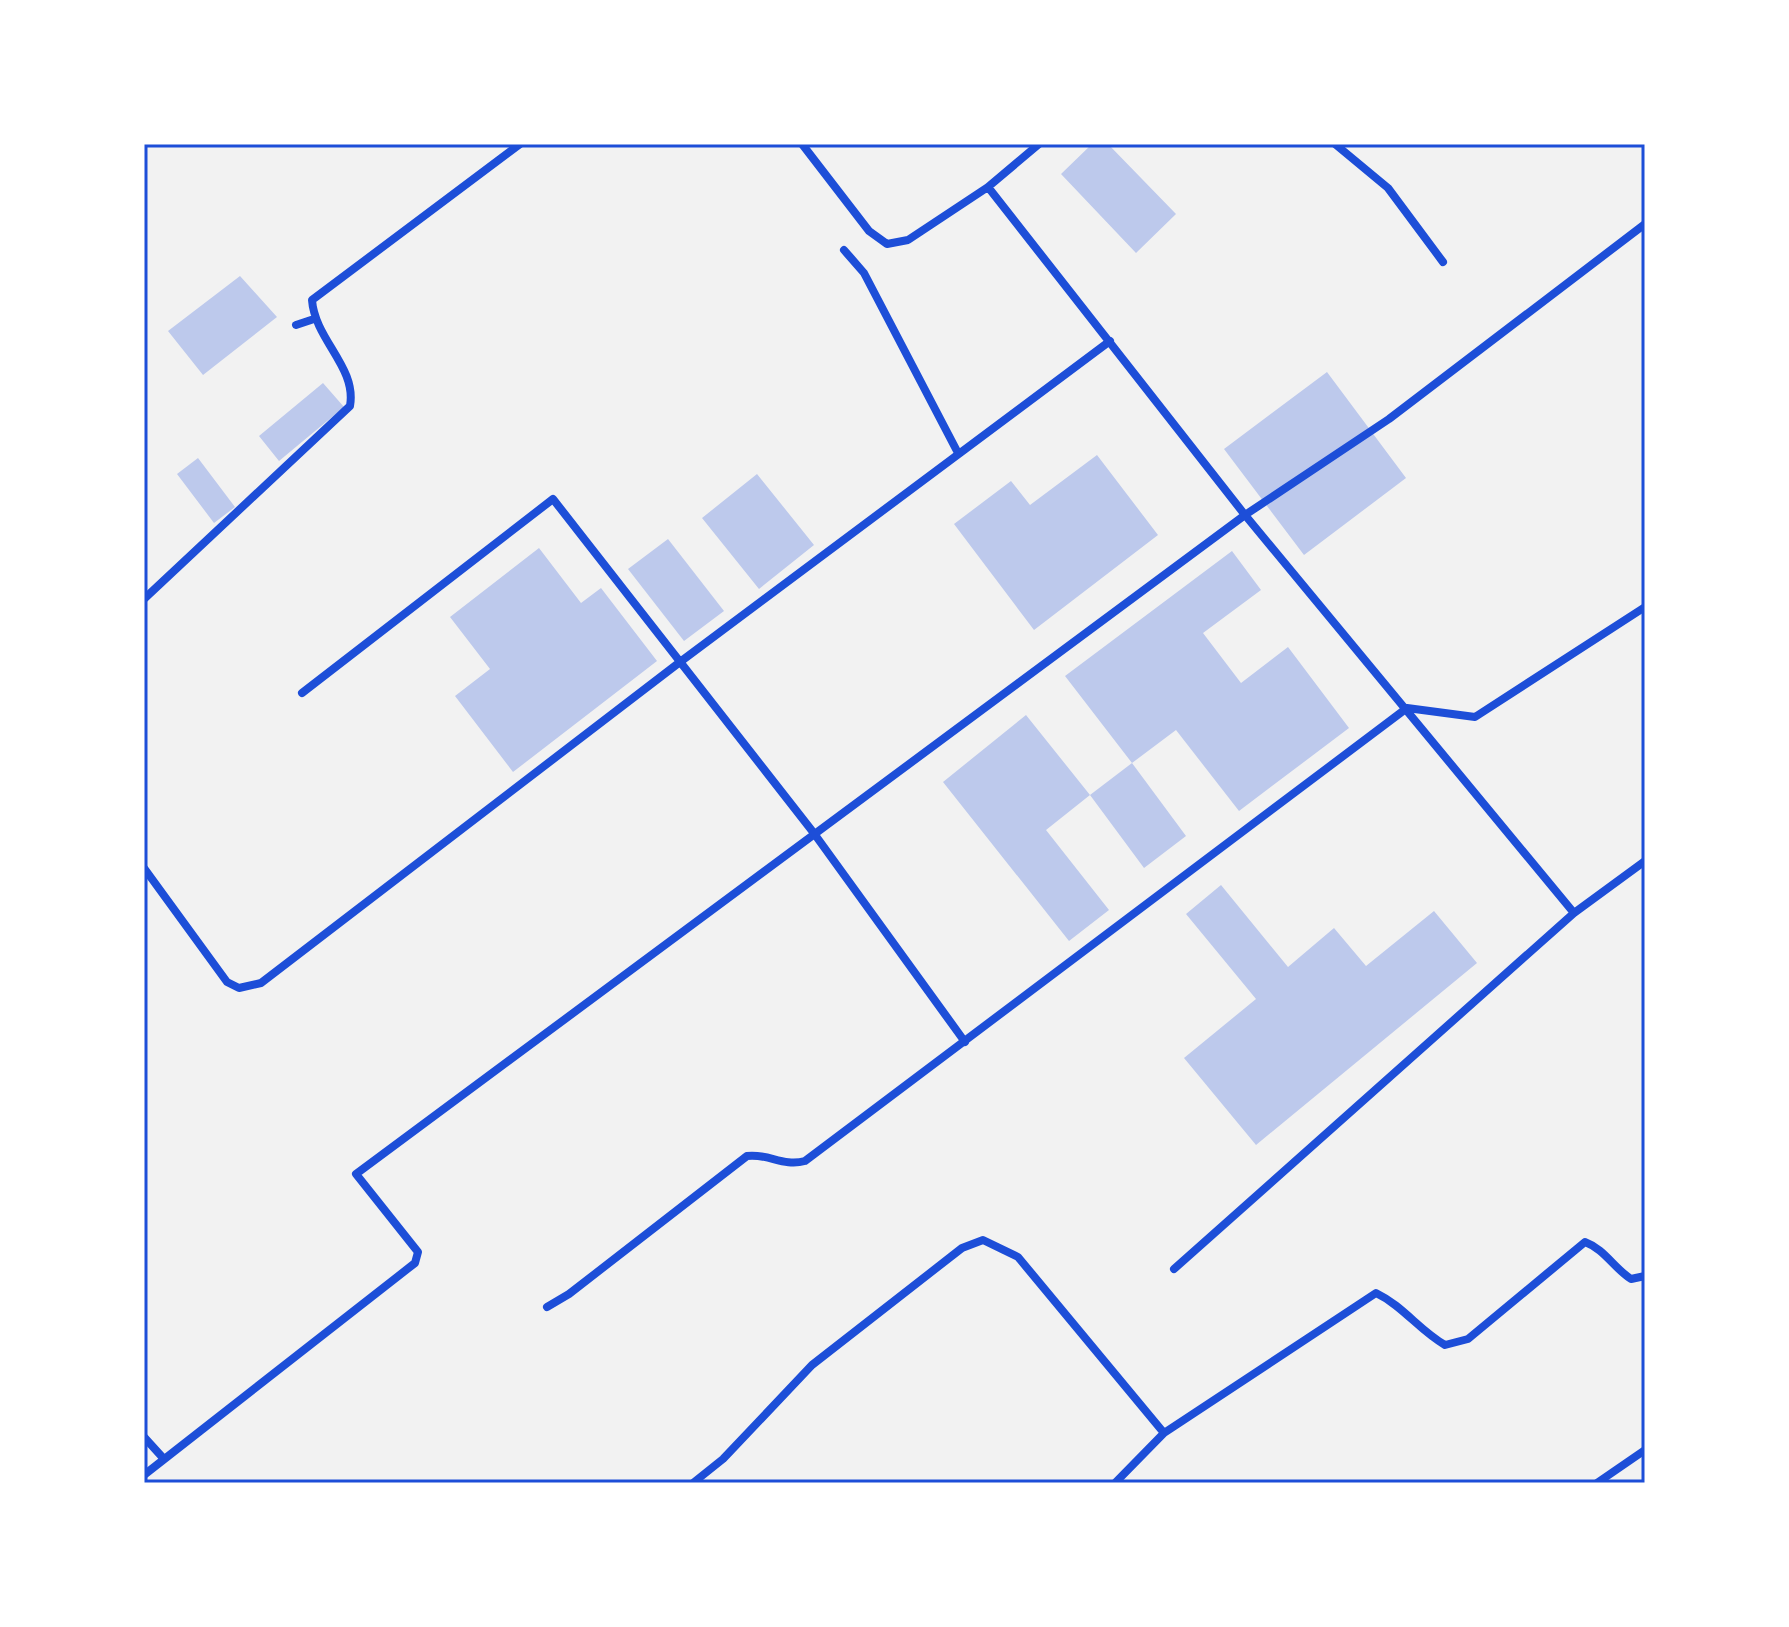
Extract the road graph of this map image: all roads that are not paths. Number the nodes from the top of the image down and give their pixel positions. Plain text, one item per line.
1 (520, 144) edge
2 (802, 144) edge
3 (1039, 144) edge
4 (1335, 144) edge
5 (988, 187) junction
6 (1645, 224) edge
7 (844, 250) dead end
8 (1443, 262) dead end
9 (314, 319) junction
10 (296, 325) dead end
11 (1110, 341) junction
12 (958, 453) junction
13 (1245, 515) junction
14 (144, 599) edge
15 (1645, 607) edge
16 (680, 662) junction
17 (302, 693) dead end
18 (1407, 708) junction
19 (813, 832) junction
20 (1645, 861) edge
21 (144, 868) edge
22 (1574, 913) junction
23 (965, 1042) junction
24 (1174, 1269) dead end
25 (1645, 1276) edge
26 (547, 1307) dead end
27 (1164, 1433) junction
28 (144, 1437) edge
29 (1645, 1450) edge
30 (164, 1459) junction
31 (144, 1475) edge
32 (693, 1483) edge
33 (1115, 1483) edge
34 (1597, 1483) edge

1 - 9 street
2 - 5 street
3 - 5 street
4 - 8 street
5 - 11 street
6 - 13 street
7 - 12 street
9 - 10 street
9 - 14 street
11 - 12 street
11 - 13 street
12 - 16 street
13 - 18 street
13 - 19 street
15 - 18 street
16 - 17 street
16 - 19 street
16 - 21 street
18 - 22 street
18 - 23 street
19 - 23 street
19 - 30 street
20 - 22 street
22 - 24 street
23 - 26 street
25 - 27 street
27 - 32 street
27 - 33 street
28 - 30 street
29 - 34 street
30 - 31 street

